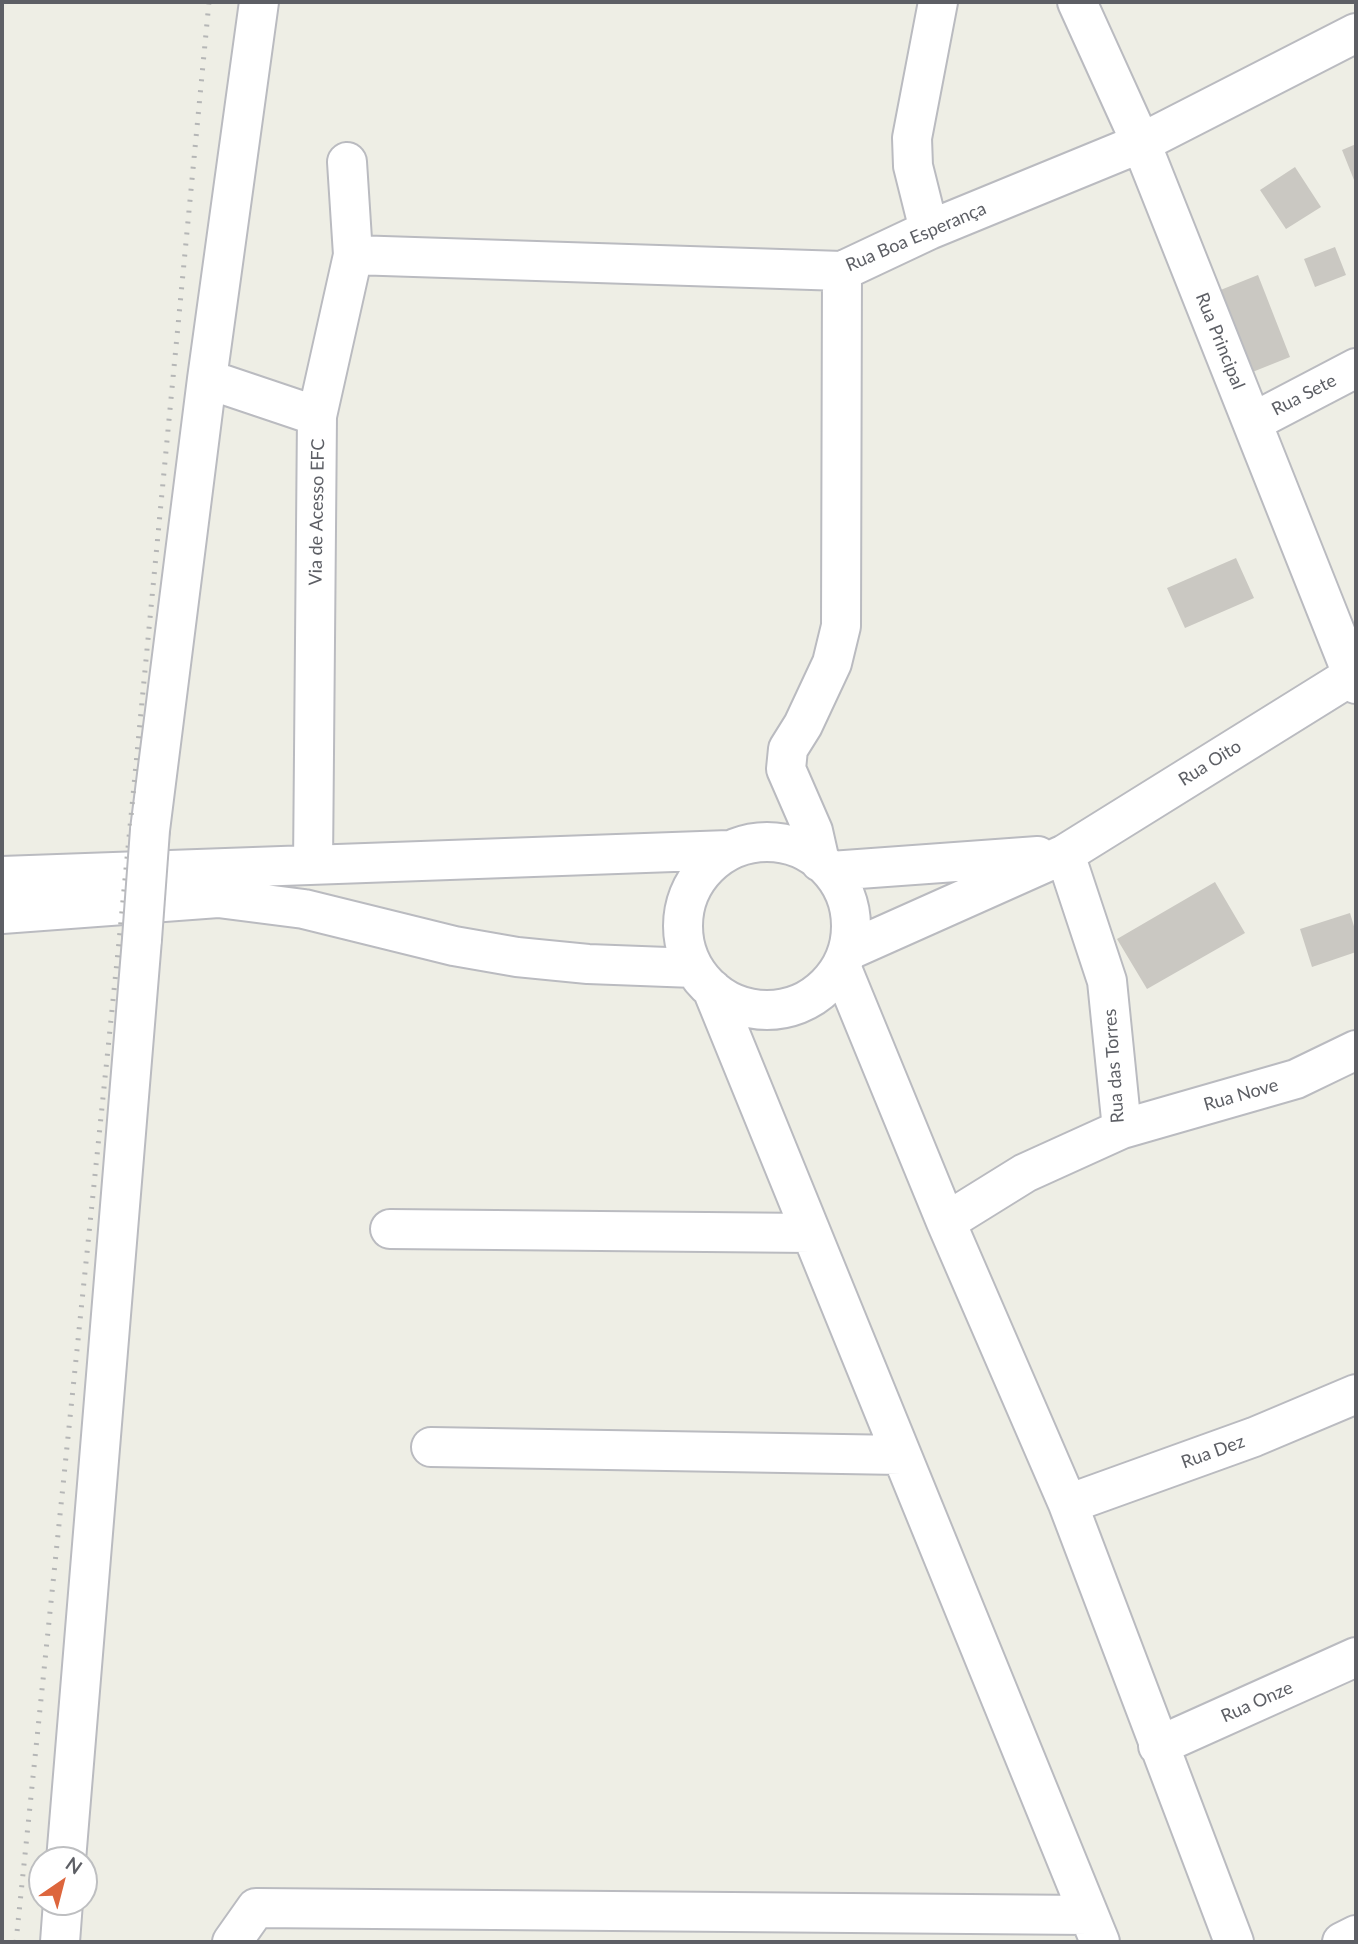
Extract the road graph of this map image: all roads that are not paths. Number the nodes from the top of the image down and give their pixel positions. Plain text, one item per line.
1 (259, 2) edge
2 (938, 2) edge
3 (1077, 2) edge
4 (1356, 33) edge
5 (1141, 144) junction
6 (347, 162) dead end
7 (929, 230) junction
8 (353, 255) junction
9 (842, 271) junction
10 (1356, 368) edge
11 (206, 379) junction
12 (317, 416) junction
13 (1253, 422) junction
14 (1355, 677) edge
15 (729, 850) junction
16 (1065, 854) junction
17 (313, 865) junction
18 (825, 866) junction
19 (2, 876) edge
20 (10, 915) edge
21 (846, 958) junction
22 (703, 979) junction
23 (1356, 1050) edge
24 (1122, 1129) junction
25 (946, 1222) junction
26 (390, 1229) dead end
27 (811, 1233) junction
28 (1356, 1394) edge
29 (430, 1447) dead end
30 (901, 1455) junction
31 (1068, 1504) junction
32 (1356, 1657) edge
33 (1158, 1746) junction
34 (67, 1846) edge
35 (62, 1916) edge
36 (1094, 1929) edge
37 (1356, 1935) edge
38 (60, 1942) edge
39 (232, 1942) edge
40 (1234, 1942) edge
41 (1342, 1942) edge

1 - 11 street
2 - 7 street
3 - 5 street, Rua Principal
4 - 5 street, Rua Boa Esperança
5 - 7 street, Rua Boa Esperança
5 - 13 street, Rua Principal
6 - 8 street, Via de Acesso EFC
7 - 9 street, Rua Boa Esperança
8 - 9 street, Rua Boa Esperança
8 - 12 street, Via de Acesso EFC
9 - 18 street
10 - 13 street, Rua Sete
11 - 12 street
11 - 34 street, bridge
12 - 17 street, Via de Acesso EFC
13 - 14 street, Rua Principal
14 - 16 street, Rua Oito
15 - 17 street
15 - 18 street
15 - 22 street
16 - 18 street, Rua Oito
16 - 21 street, Rua Oito
16 - 24 street, Rua das Torres
17 - 19 street
18 - 21 street
20 - 22 street
21 - 22 street
21 - 25 street
22 - 27 street
23 - 24 street, Rua Nove
24 - 25 street, Rua das Torres
25 - 31 street
26 - 27 street
27 - 30 street
28 - 31 street, Rua Dez
29 - 30 street
30 - 36 street
31 - 33 street
32 - 33 street, Rua Onze
33 - 40 street
35 - 38 street
36 - 39 street
37 - 41 street

